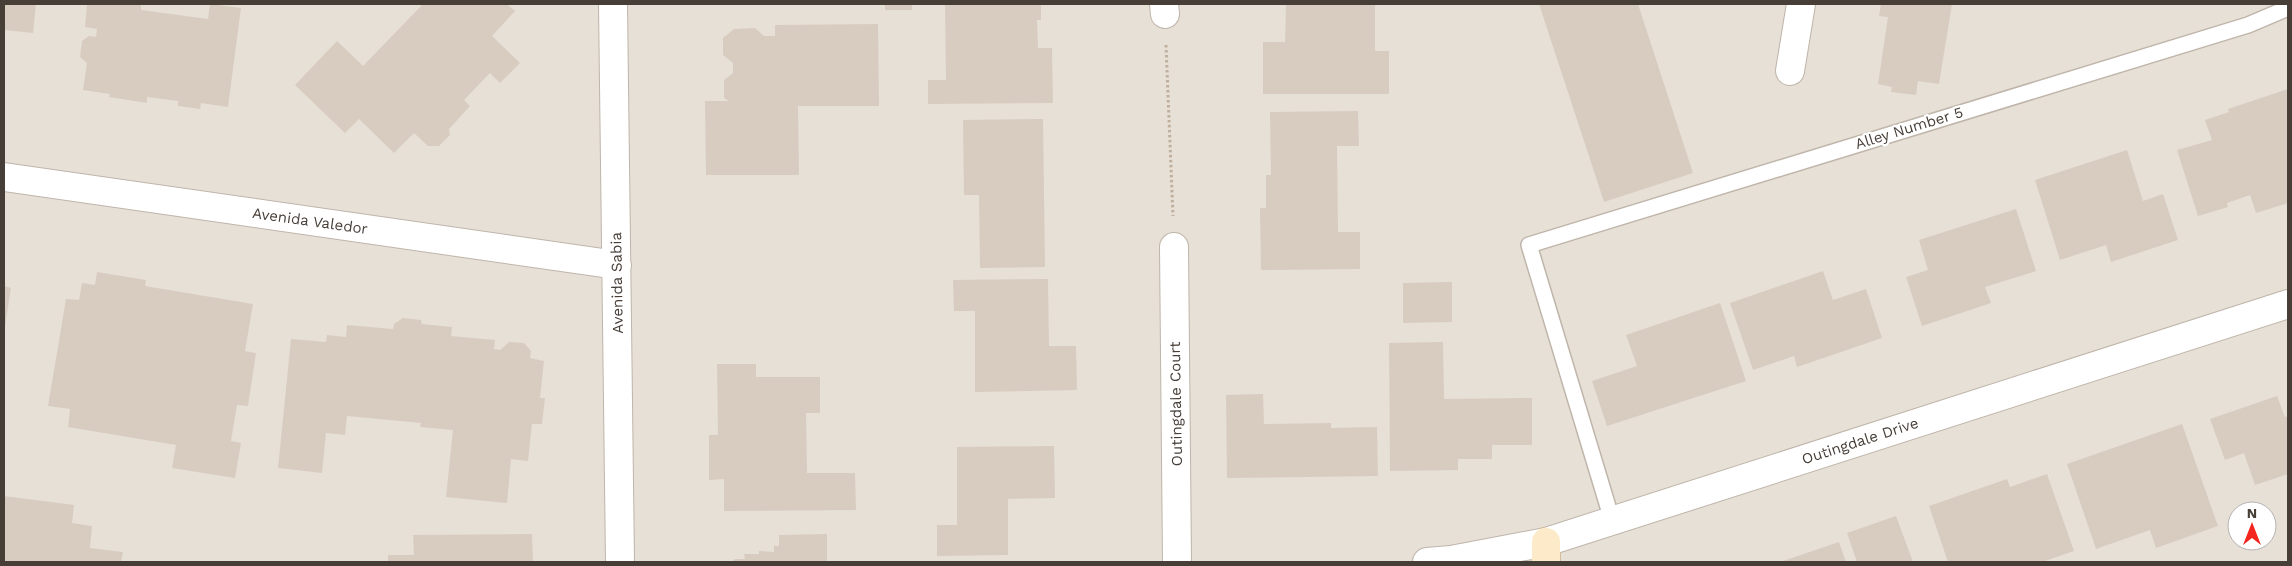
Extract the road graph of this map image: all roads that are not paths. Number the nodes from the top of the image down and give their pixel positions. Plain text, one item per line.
1 (613, 4) edge
2 (1802, 4) edge
3 (2288, 8) edge
4 (1790, 71) dead end
5 (4, 177) edge
6 (1174, 246) road end
7 (617, 265) junction
8 (2288, 304) edge
9 (1612, 520) junction
10 (1546, 552) edge
11 (620, 562) edge
12 (1177, 562) edge
13 (1427, 562) edge

1 - 7 street, Avenida Sabia
2 - 4 street
3 - 9 lane, Alley Number 5
5 - 7 street, Avenida Valedor
6 - 12 street, Outingdale Court
7 - 11 street, Avenida Sabia
8 - 9 street, Outingdale Drive
9 - 10 street, Outingdale Drive
10 - 13 street, Outingdale Drive

